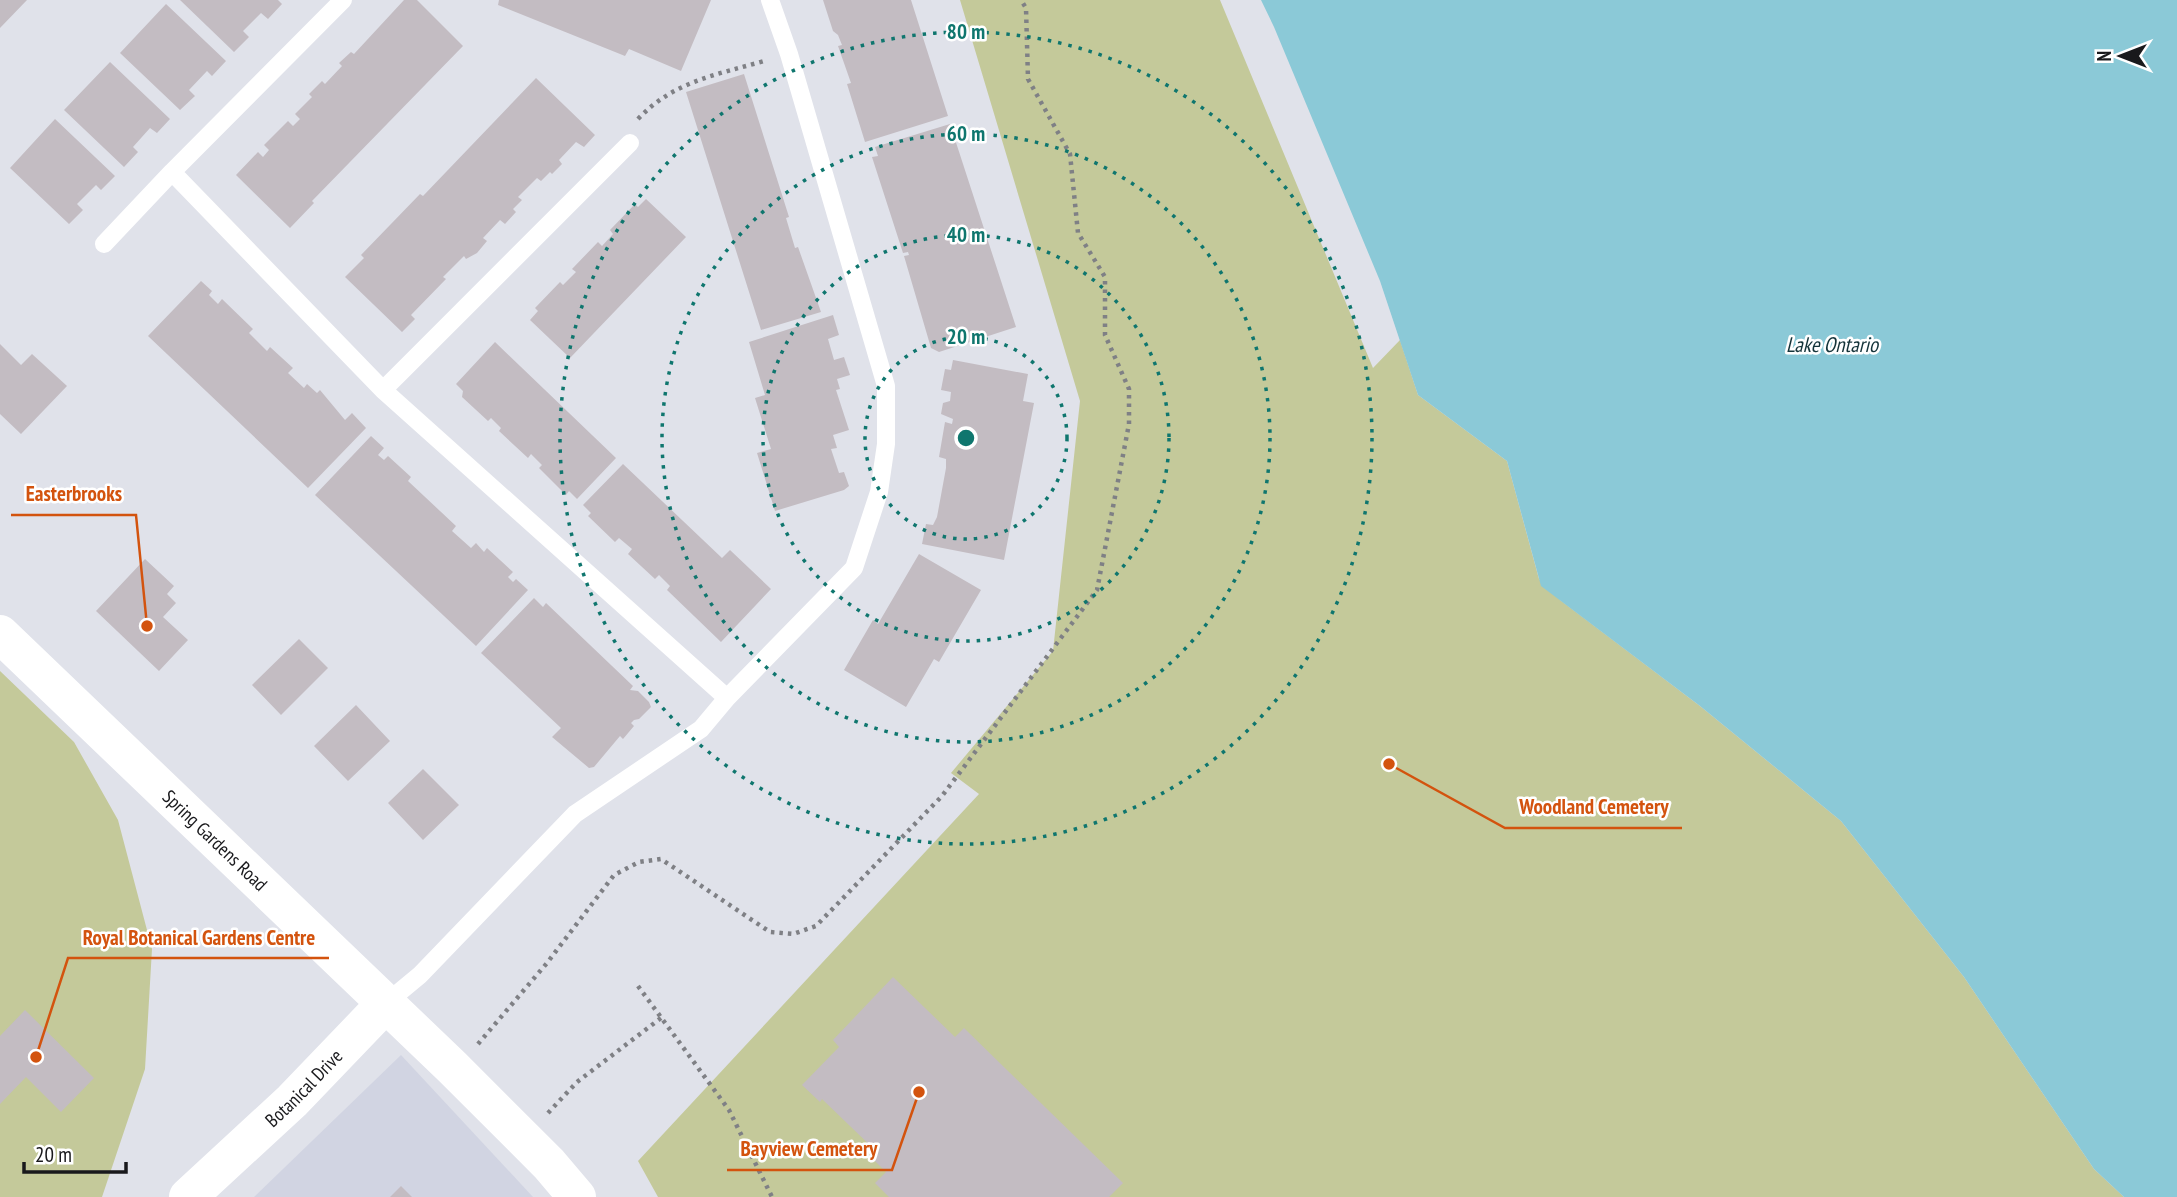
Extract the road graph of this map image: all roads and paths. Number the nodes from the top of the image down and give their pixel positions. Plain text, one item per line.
1 (343, 0) edge
2 (770, 0) edge
3 (1021, 0) edge
4 (789, 54) junction
5 (630, 143) joint
6 (172, 172) junction
7 (104, 244) dead end
8 (383, 390) junction
9 (0, 634) edge
10 (727, 698) junction
11 (638, 986) dead end
12 (385, 1004) junction
13 (661, 1018) junction
14 (452, 1067) junction
15 (524, 1140) junction
16 (188, 1197) edge
17 (577, 1197) edge
18 (772, 1197) edge

1 - 6 lane
2 - 4 lane
3 - 14 path
4 - 5 path
4 - 10 lane
5 - 8 lane
6 - 7 lane
6 - 8 lane
8 - 10 lane
9 - 12 street, Spring Gardens Road
10 - 12 lane
11 - 13 path
12 - 14 street, Spring Gardens Road
12 - 16 street, Botanical Drive
13 - 15 path
13 - 18 path
14 - 15 street, Spring Gardens Road
15 - 17 street, Spring Gardens Road

